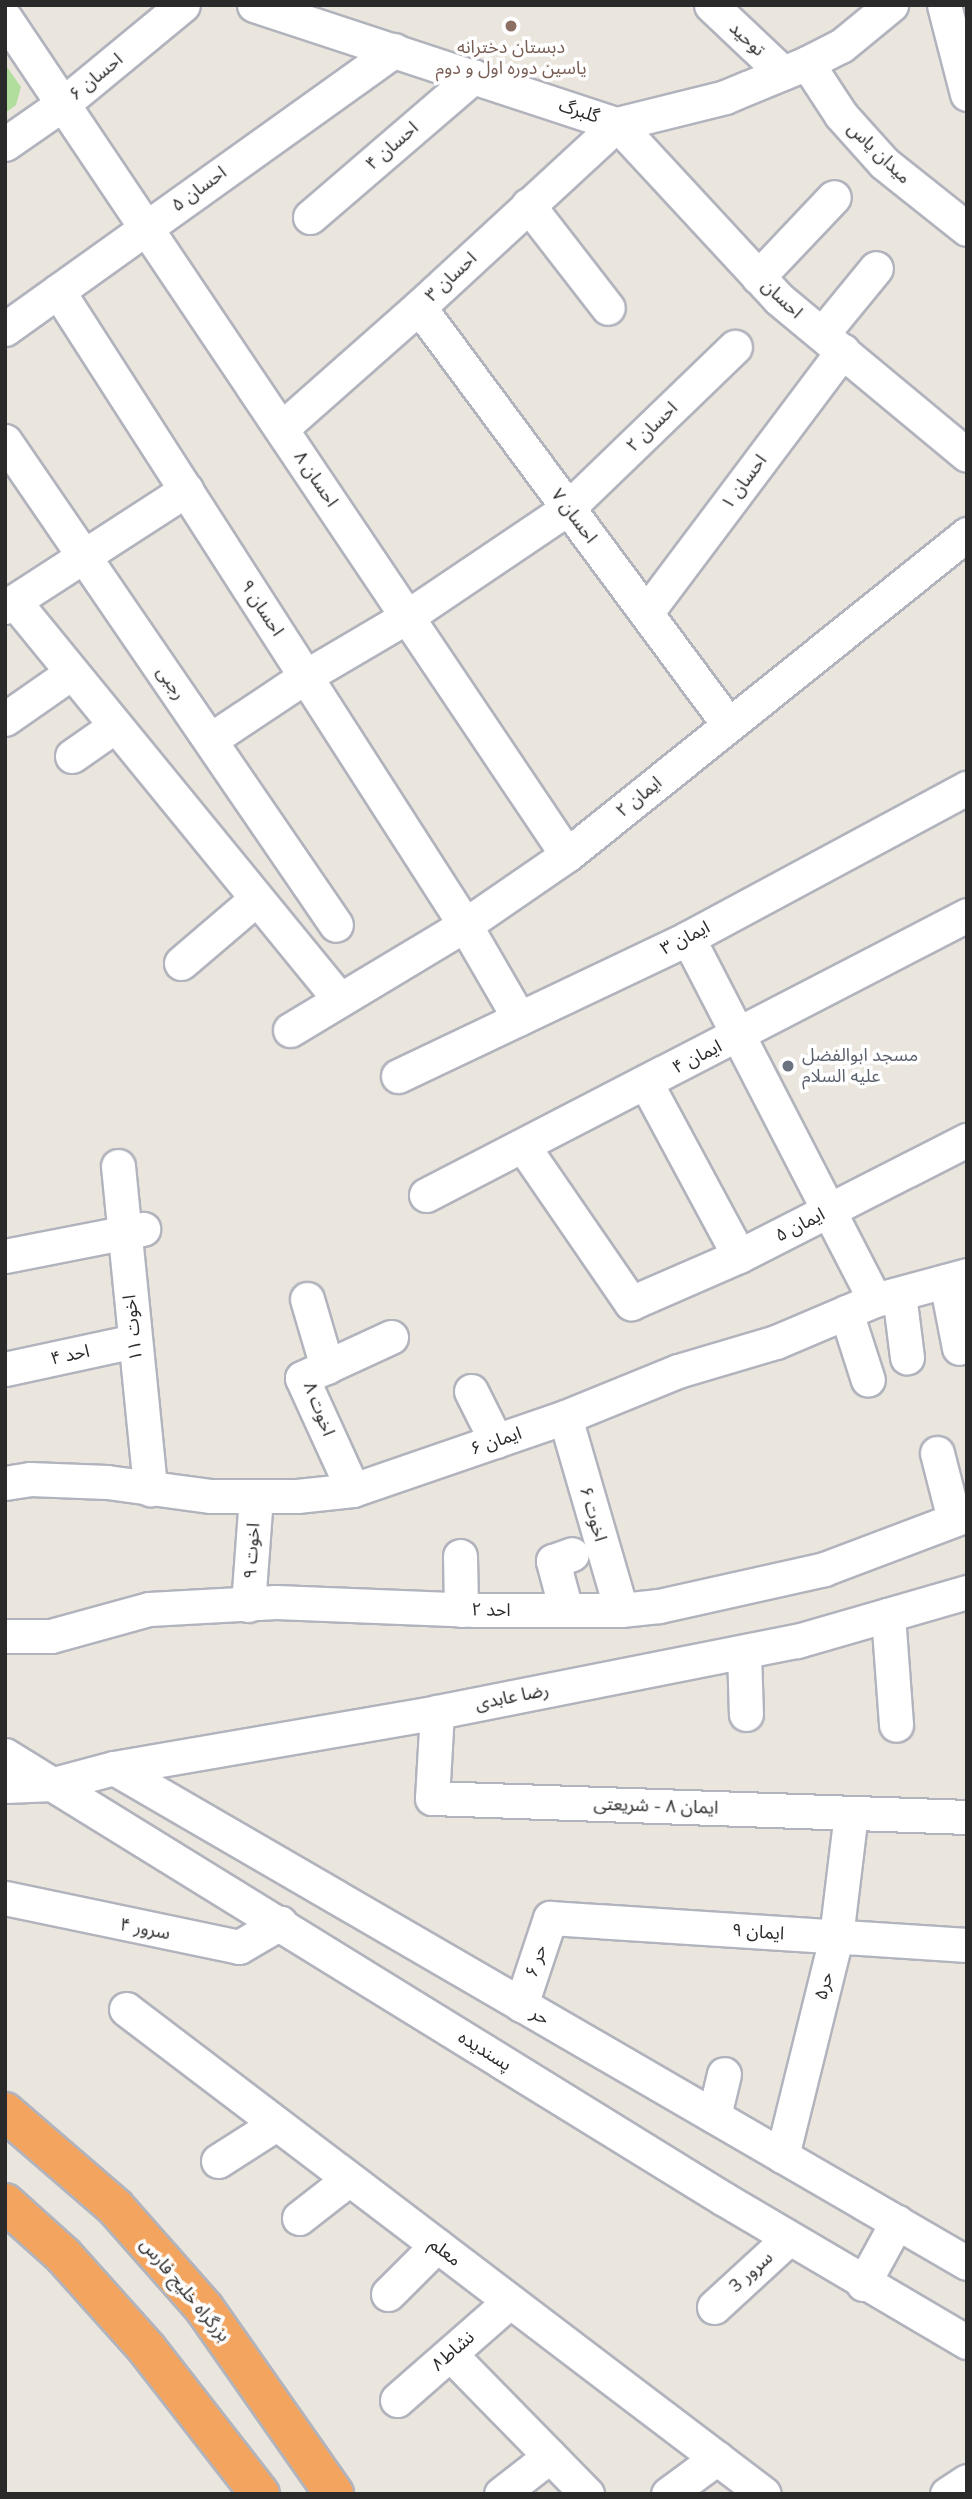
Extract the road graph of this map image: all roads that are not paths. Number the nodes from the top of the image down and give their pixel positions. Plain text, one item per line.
1 (183, 5) edge
2 (254, 5) edge
3 (711, 5) edge
4 (891, 5) edge
5 (944, 5) edge
6 (5, 18) edge
7 (394, 50) junction
8 (795, 68) junction
9 (474, 76) junction
10 (967, 94) edge
11 (64, 103) junction
12 (617, 124) junction
13 (5, 144) edge
14 (834, 197) dead end
15 (528, 205) junction
16 (310, 217) dead end
17 (147, 226) junction
18 (967, 229) edge
19 (876, 268) dead end
20 (758, 277) junction
21 (58, 290) junction
22 (419, 307) junction
23 (608, 308) dead end
24 (5, 329) edge
25 (832, 342) junction
26 (735, 347) dead end
27 (282, 428) junction
28 (5, 441) edge
29 (967, 455) edge
30 (187, 490) junction
31 (568, 508) junction
32 (967, 534) edge
33 (84, 556) junction
34 (9, 604) edge
35 (646, 613) junction
36 (408, 616) junction
37 (71, 673) junction
38 (306, 676) junction
39 (5, 719) edge
40 (729, 725) junction
41 (115, 726) junction
42 (210, 740) junction
43 (72, 756) dead end
44 (967, 788) edge
45 (568, 855) junction
46 (256, 899) junction
47 (967, 915) edge
48 (336, 925) dead end
49 (466, 925) junction
50 (688, 938) junction
51 (181, 963) dead end
52 (340, 1000) junction
53 (519, 1018) junction
54 (290, 1030) dead end
55 (738, 1036) junction
56 (398, 1076) dead end
57 (646, 1083) junction
58 (967, 1140) edge
59 (523, 1146) junction
60 (118, 1166) dead end
61 (426, 1195) dead end
62 (829, 1211) junction
63 (134, 1231) junction
64 (5, 1256) edge
65 (738, 1256) junction
66 (956, 1278) edge
67 (307, 1299) dead end
68 (873, 1302) junction
69 (391, 1337) dead end
70 (134, 1341) junction
71 (959, 1349) dead end
72 (907, 1357) dead end
73 (327, 1367) junction
74 (5, 1369) edge
75 (868, 1380) dead end
76 (471, 1391) dead end
77 (565, 1417) junction
78 (496, 1441) junction
79 (937, 1453) dead end
80 (5, 1482) edge
81 (150, 1489) junction
82 (353, 1490) junction
83 (256, 1496) junction
84 (960, 1517) edge
85 (572, 1554) dead end
86 (460, 1556) dead end
87 (967, 1592) edge
88 (248, 1605) junction
89 (461, 1609) junction
90 (566, 1610) junction
91 (621, 1610) junction
92 (888, 1615) junction
93 (5, 1636) edge
94 (744, 1652) junction
95 (437, 1712) junction
96 (746, 1714) dead end
97 (896, 1725) dead end
98 (5, 1755) edge
99 (114, 1768) junction
100 (54, 1784) junction
101 (5, 1786) edge
102 (850, 1813) junction
103 (967, 1817) edge
104 (5, 1898) edge
105 (550, 1918) joint
106 (280, 1923) junction
107 (836, 1937) junction
108 (967, 1945) edge
109 (521, 2005) junction
110 (126, 2009) dead end
111 (724, 2074) dead end
112 (5, 2112) edge
113 (714, 2116) junction
114 (276, 2124) junction
115 (782, 2156) junction
116 (218, 2161) dead end
117 (349, 2179) junction
118 (5, 2203) edge
119 (299, 2218) dead end
120 (897, 2222) junction
121 (789, 2238) junction
122 (437, 2245) junction
123 (967, 2263) edge
124 (863, 2284) junction
125 (388, 2294) dead end
126 (510, 2301) junction
127 (714, 2306) dead end
128 (967, 2342) edge
129 (450, 2354) junction
130 (397, 2400) dead end
131 (550, 2456) junction
132 (717, 2458) junction
133 (967, 2481) edge
134 (260, 2494) edge
135 (334, 2494) edge
136 (501, 2494) edge
137 (587, 2494) edge
138 (667, 2494) edge
139 (764, 2494) edge
140 (947, 2494) edge

1 - 11 street, احسان ۶
2 - 7 street, گلبرگ
3 - 8 street, توحید
4 - 8 street, گلبرگ
5 - 10 street
6 - 11 street, احسان ۸
7 - 9 street, گلبرگ
7 - 17 street, احسان ۵
8 - 12 street, گلبرگ
8 - 18 street, میدان یاس
9 - 12 street, گلبرگ
9 - 16 street, احسان ۴
11 - 13 street, احسان ۶
11 - 17 street, احسان ۸
12 - 15 street, احسان ۳
12 - 20 street, احسان
14 - 20 street
15 - 22 street, احسان ۳
15 - 23 street
17 - 21 street, احسان ۵
17 - 27 street, احسان ۸
19 - 25 street, احسان ۱
20 - 25 street, احسان
21 - 24 street, احسان ۵
21 - 30 street, احسان ۹
22 - 27 street, احسان ۳
22 - 31 street, احسان ۷
25 - 29 street, احسان
25 - 35 street, احسان ۱
26 - 31 street, احسان ۲
27 - 36 street, احسان ۸
28 - 33 street, رجبی
30 - 33 street
30 - 38 street, احسان ۹
31 - 35 street, احسان ۷
31 - 36 street, احسان ۲
32 - 40 street, ایمان ۲
33 - 34 street
33 - 42 street, رجبی
34 - 37 street
35 - 40 street, احسان ۷
36 - 38 street, احسان ۲
36 - 45 street, احسان ۸
37 - 39 street
37 - 41 street
38 - 42 street, احسان ۲
38 - 49 street, احسان ۹
40 - 45 street, ایمان ۲
41 - 43 street
41 - 46 street
42 - 48 street, رجبی
44 - 50 street, ایمان ۳
45 - 49 street, ایمان ۲
46 - 51 street
46 - 52 street
47 - 55 street, ایمان ۴
49 - 52 street, ایمان ۲
49 - 53 street, احسان ۹
50 - 53 street, ایمان ۳
50 - 55 street
52 - 54 street, ایمان ۲
53 - 56 street, ایمان ۳
55 - 57 street, ایمان ۴
55 - 62 street
57 - 59 street, ایمان ۴
57 - 65 street
58 - 62 street, ایمان ۵
59 - 61 street, ایمان ۴
59 - 65 street, ایمان ۵
60 - 63 street, اخوت ۱۱
62 - 65 street, ایمان ۵
62 - 68 street
63 - 64 street
63 - 70 street, اخوت ۱۱
66 - 68 street, ایمان ۶
66 - 71 street
67 - 73 street
68 - 72 street
68 - 75 street
68 - 77 street, ایمان ۶
69 - 73 street, اخوت ۸
70 - 74 street, احد ۴
70 - 81 street, اخوت ۱۱
73 - 82 street, اخوت ۸
76 - 78 street
77 - 78 street, ایمان ۶
77 - 91 street, اخوت ۶
78 - 82 street, ایمان ۶
79 - 84 street
80 - 81 street, ایمان ۶
81 - 83 street, ایمان ۶
82 - 83 street, ایمان ۶
83 - 88 street, اخوت ۹
84 - 91 street, احد ۲
85 - 90 street
86 - 89 street
87 - 92 street, رضا عابدی
88 - 89 street, احد ۲
88 - 93 street, احد ۲
89 - 90 street, احد ۲
90 - 91 street, احد ۲
92 - 94 street, رضا عابدی
92 - 97 street
94 - 95 street, رضا عابدی
94 - 96 street
95 - 99 street, رضا عابدی
95 - 102 street, ایمان ۸ - شریعتی
98 - 100 street, پسندیده
99 - 100 street, رضا عابدی
99 - 109 street, حر
100 - 101 street, رضا عابدی
100 - 106 street, پسندیده
102 - 103 street, ایمان ۸ - شریعتی
102 - 107 street, حر۵
104 - 106 street, سرور ۴
105 - 107 street, ایمان ۹
105 - 109 street, حر ۶
106 - 121 street, پسندیده
107 - 108 street, ایمان ۹
107 - 115 street, حر۵
109 - 113 street, حر
110 - 114 street, معلم
111 - 113 street
112 - 135 highway, بزرگراه خلیج فارس
113 - 115 street, حر
114 - 116 street
114 - 117 street, معلم
115 - 120 street, حر
117 - 119 street
117 - 122 street, معلم
118 - 134 highway
120 - 123 street, حر
120 - 124 street
121 - 124 street, پسندیده
121 - 127 street, سرور 3
122 - 125 street
122 - 126 street, معلم
124 - 128 street, پسندیده
126 - 129 street, نشاط۸
126 - 132 street, معلم
129 - 130 street, نشاط۸
129 - 131 street
131 - 136 street
131 - 137 street
132 - 138 street
132 - 139 street, معلم
133 - 140 street

